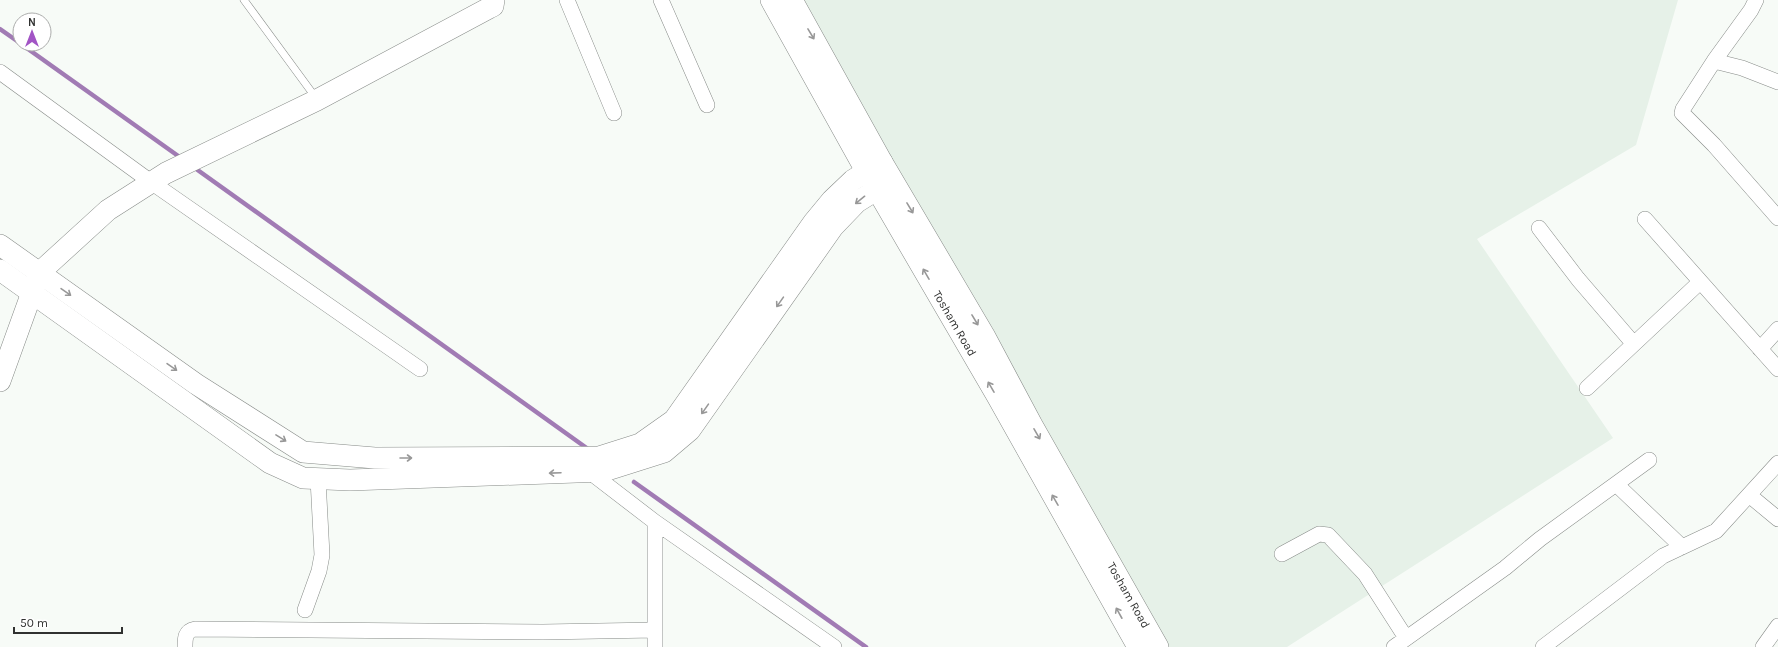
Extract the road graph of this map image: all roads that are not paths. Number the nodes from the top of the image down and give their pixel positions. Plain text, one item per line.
1 (244, 0) edge
2 (494, 0) edge
3 (567, 0) edge
4 (661, 0) edge
5 (771, 0) edge
6 (792, 0) edge
7 (1756, 0) edge
8 (1714, 61) junction
9 (0, 72) edge
10 (1778, 82) edge
11 (317, 100) junction
12 (707, 105) dead end
13 (614, 113) dead end
14 (879, 175) junction
15 (151, 182) junction
16 (1778, 218) edge
17 (1645, 219) dead end
18 (1539, 228) dead end
19 (0, 245) edge
20 (0, 270) edge
21 (39, 273) junction
22 (1700, 282) junction
23 (32, 293) junction
24 (1778, 329) edge
25 (1633, 343) junction
26 (1760, 349) junction
27 (420, 369) dead end
28 (1778, 369) edge
29 (0, 381) edge
30 (1587, 388) dead end
31 (569, 457) junction
32 (1650, 460) dead end
33 (1778, 462) edge
34 (589, 471) junction
35 (318, 479) junction
36 (1617, 485) junction
37 (1749, 495) junction
38 (1778, 519) edge
39 (655, 522) junction
40 (1682, 547) junction
41 (1282, 554) dead end
42 (305, 610) dead end
43 (1778, 626) edge
44 (655, 630) junction
45 (1400, 643) edge
46 (185, 647) edge
47 (655, 647) edge
48 (834, 647) edge
49 (1138, 647) edge
50 (1158, 647) edge
51 (1543, 647) edge
52 (1763, 647) edge

1 - 11 lane
2 - 11 street
3 - 13 street
4 - 12 street
5 - 14 street, Tosham Road
6 -> 14 street, Tosham Road
7 - 8 street
8 - 10 street
8 - 16 street
9 - 15 street
11 - 15 street
14 - 31 street
14 -> 34 street
49 -> 14 street, Tosham Road
14 -> 50 street, Tosham Road
15 - 21 street
15 - 27 street
17 - 22 street
18 - 25 street
19 - 21 street
20 - 23 street
21 - 23 street
21 -> 31 street
22 - 25 street
22 - 26 street
23 - 29 street
23 - 35 street
24 - 26 street
25 - 30 street
26 - 28 street
31 - 34 street
32 - 36 street
33 - 37 street
34 -> 35 street
34 - 39 street
35 - 42 street
36 - 40 street
36 - 45 street
37 - 38 street
37 - 40 street
39 - 44 street
39 - 48 street
40 - 51 street
41 - 45 street
43 - 52 street
44 - 46 street
44 - 47 street

